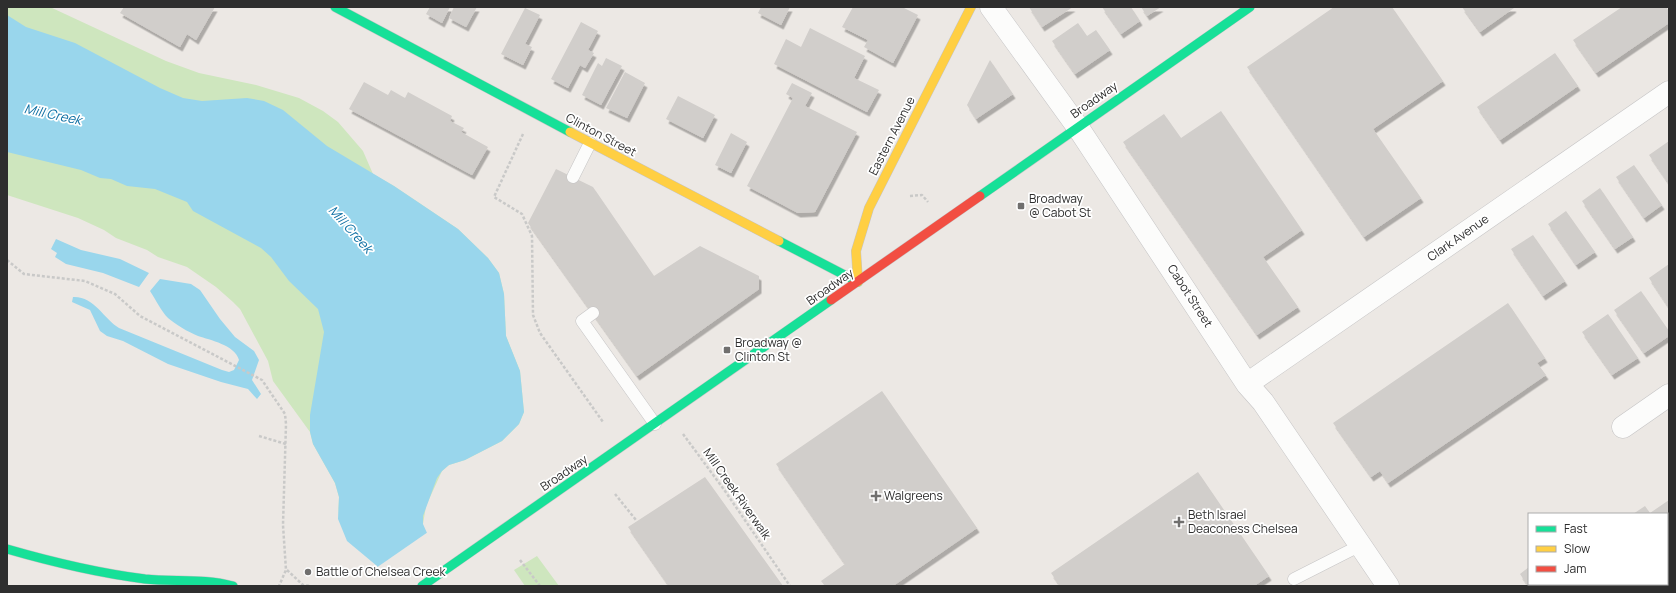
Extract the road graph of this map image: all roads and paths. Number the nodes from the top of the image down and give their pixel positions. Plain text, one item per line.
1 (335, 7) edge
2 (971, 7) edge
3 (991, 7) edge
4 (1250, 7) edge
5 (1669, 92) edge
6 (1077, 126) junction
7 (523, 134) dead end
8 (594, 145) junction
9 (573, 177) dead end
10 (910, 196) dead end
11 (932, 205) dead end
12 (7, 260) edge
13 (858, 282) junction
14 (592, 313) dead end
15 (1247, 384) junction
16 (1669, 395) edge
17 (668, 414) junction
18 (603, 422) dead end
19 (655, 424) junction
20 (1623, 427) dead end
21 (259, 436) dead end
22 (286, 444) junction
23 (615, 494) dead end
24 (636, 520) dead end
25 (1361, 545) junction
26 (7, 549) edge
27 (520, 560) dead end
28 (286, 570) junction
29 (1294, 579) dead end
30 (201, 584) edge
31 (302, 585) edge
32 (232, 586) edge
33 (279, 586) edge
34 (311, 586) edge
35 (422, 586) edge
36 (540, 586) edge
37 (790, 586) edge
38 (1388, 586) edge

1 - 8 main road, Clinton Street
2 - 13 main road, Eastern Avenue
3 - 6 street, Cabot Street
4 - 6 main road, Broadway
5 - 15 street, Clark Avenue
6 - 13 main road, Broadway
6 - 15 street, Cabot Street
7 - 18 path
8 - 9 lane
8 - 13 main road, Clinton Street
10 - 11 path
12 - 22 path
13 - 17 main road, Broadway
14 - 19 lane
15 - 25 street, Cabot Street
16 - 20 street
17 - 19 main road, Broadway
17 - 37 path, Mill Creek Riverwalk
19 - 35 main road, Broadway
21 - 22 path
22 - 28 path
23 - 24 path
25 - 29 lane
25 - 38 street, Cabot Street
26 - 30 main road
27 - 36 path
28 - 31 path
28 - 33 path
30 - 32 main road
31 - 34 path

